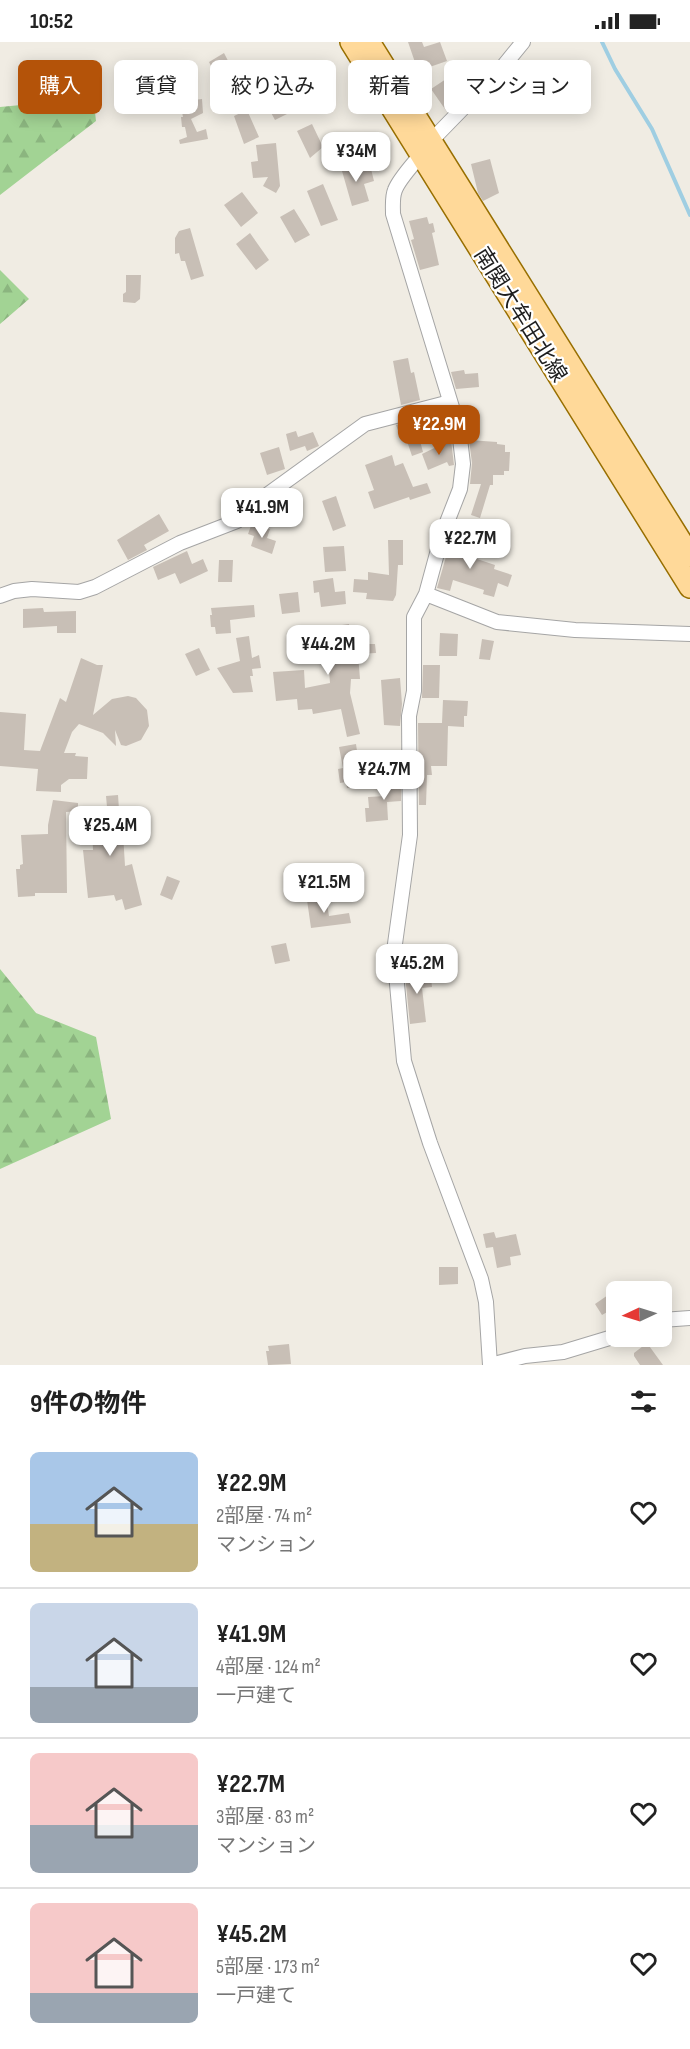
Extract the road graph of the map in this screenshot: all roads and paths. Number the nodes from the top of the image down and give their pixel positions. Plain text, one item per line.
1 (351, 42) edge
2 (369, 42) edge
3 (523, 42) edge
4 (425, 149) junction
5 (450, 402) junction
6 (690, 556) edge
7 (690, 587) edge
8 (426, 594) junction
9 (0, 596) edge
10 (690, 634) edge
11 (690, 1318) edge
12 (672, 1319) edge
13 (606, 1339) edge
14 (490, 1365) edge

1 - 4 main road, 南関大牟田北線
2 - 4 main road, 南関大牟田北線
3 - 4 street
4 - 5 street
4 - 6 main road, 南関大牟田北線
4 - 7 main road, 南関大牟田北線
5 - 8 street
5 - 9 street
8 - 10 street
8 - 14 street
11 - 12 street
13 - 14 street

